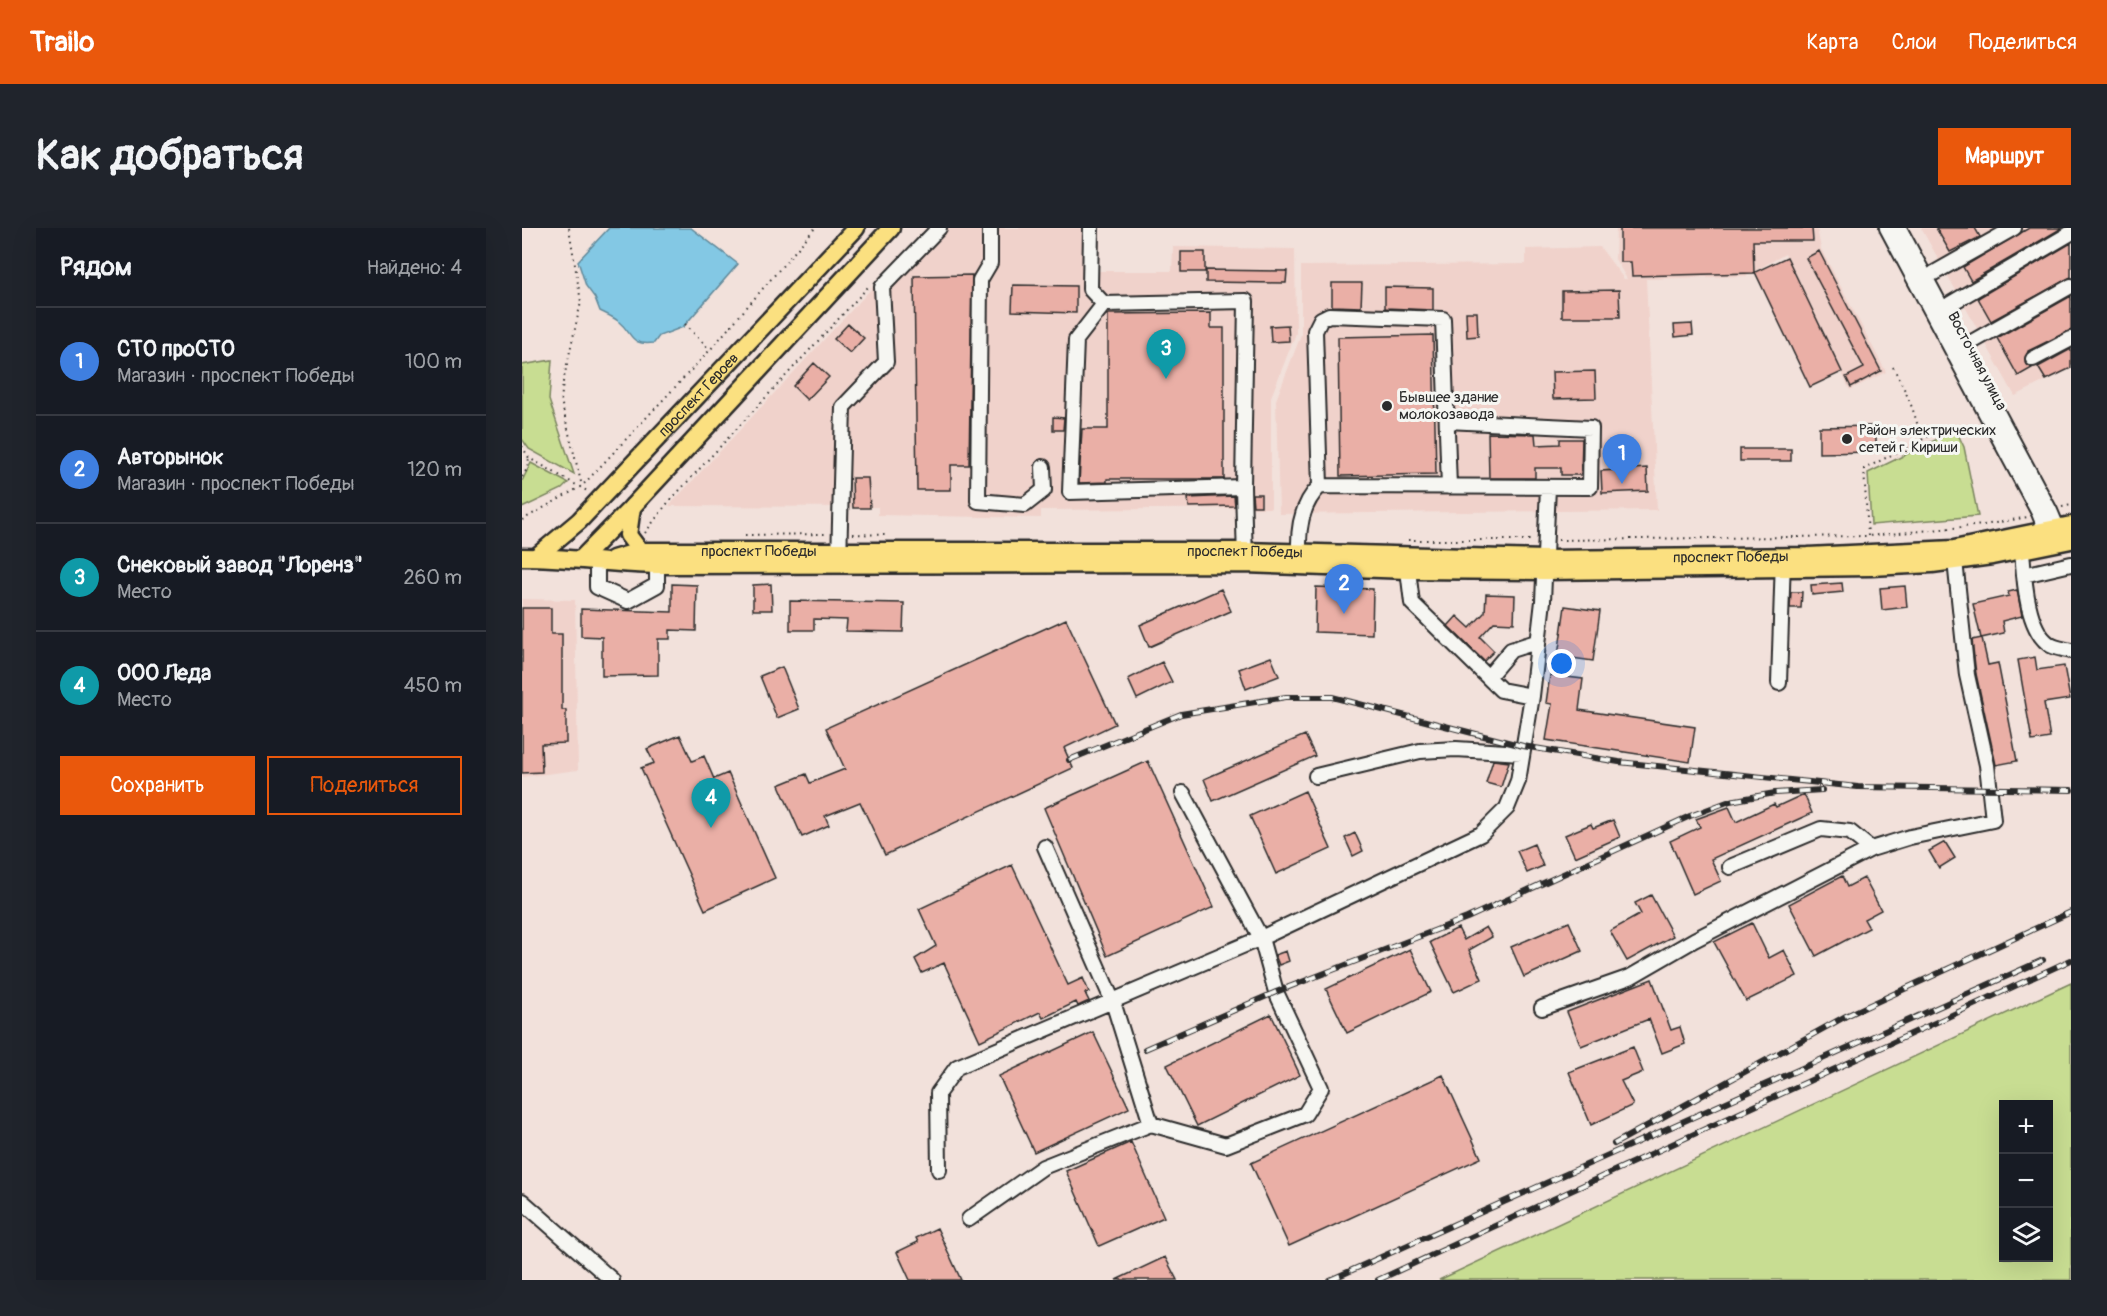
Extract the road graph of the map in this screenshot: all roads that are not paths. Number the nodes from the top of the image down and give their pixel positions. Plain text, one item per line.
1 (856, 228) edge
2 (891, 228) edge
3 (939, 228) edge
4 (990, 228) edge
5 (1091, 228) edge
6 (1887, 228) edge
7 (1899, 228) edge
8 (2014, 228) edge
9 (2071, 233) edge
10 (1934, 273) dead end
11 (2071, 286) edge
12 (1104, 304) junction
13 (1950, 304) dead end
14 (2071, 339) edge
15 (1963, 347) junction
16 (2033, 359) dead end
17 (1447, 421) junction
18 (1043, 466) dead end
19 (1320, 486) junction
20 (1243, 487) junction
21 (1449, 487) junction
22 (1548, 487) junction
23 (632, 507) junction
24 (2044, 512) junction
25 (2063, 536) edge
26 (642, 543) junction
27 (840, 549) junction
28 (2022, 551) junction
29 (1955, 555) junction
30 (529, 557) edge
31 (1244, 557) junction
32 (1300, 560) junction
33 (589, 561) junction
34 (1783, 562) junction
35 (2071, 564) edge
36 (657, 565) junction
37 (1546, 565) junction
38 (1408, 570) junction
39 (2024, 575) junction
40 (1536, 642) junction
41 (2071, 651) edge
42 (1488, 677) junction
43 (1779, 683) dead end
44 (1532, 696) junction
45 (1522, 753) junction
46 (1316, 776) dead end
47 (1183, 793) dead end
48 (1045, 847) dead end
49 (1871, 849) junction
50 (1730, 867) dead end
51 (1261, 938) junction
52 (1113, 1002) junction
53 (1542, 1008) dead end
54 (1151, 1124) junction
55 (939, 1170) dead end
56 (522, 1202) edge
57 (969, 1219) dead end
58 (612, 1280) edge

1 - 30 main road, проспект Героев
2 - 23 main road, проспект Героев
3 - 27 street
4 - 18 street
5 - 12 street
6 - 24 street, Восточная улица
7 - 15 street, Восточная улица
8 - 10 street
9 - 13 street
11 - 15 street
12 - 20 street
12 - 20 street
14 - 16 street
15 - 24 street, Восточная улица
17 - 19 street
17 - 21 street
17 - 22 street
19 - 21 street
19 - 32 street
20 - 31 street
21 - 22 street
22 - 37 street
23 - 26 main road
23 - 33 main road, проспект Героев
24 - 25 street, Восточная улица
25 - 28 main road, проспект Победы
25 - 29 main road, проспект Победы
26 - 27 main road, проспект Победы
26 - 33 main road, проспект Победы
27 - 31 main road, проспект Победы
27 - 36 main road, проспект Победы
28 - 29 main road, проспект Победы
28 - 39 street
29 - 34 main road, проспект Победы
29 - 49 street
30 - 33 main road, проспект Победы
31 - 32 main road, проспект Победы
32 - 37 main road, проспект Победы
32 - 38 main road, проспект Победы
33 - 36 main road, проспект Победы
33 - 36 street
34 - 37 main road, проспект Победы
34 - 43 street
35 - 39 street
37 - 38 main road, проспект Победы
37 - 40 street
38 - 42 street
39 - 41 street
40 - 42 street
40 - 44 street
42 - 44 street
44 - 45 street
45 - 46 street
45 - 51 street
47 - 51 street
48 - 52 street
49 - 50 street
49 - 53 street
51 - 52 street
51 - 54 street
52 - 54 street
52 - 55 street
54 - 57 street
56 - 58 street

